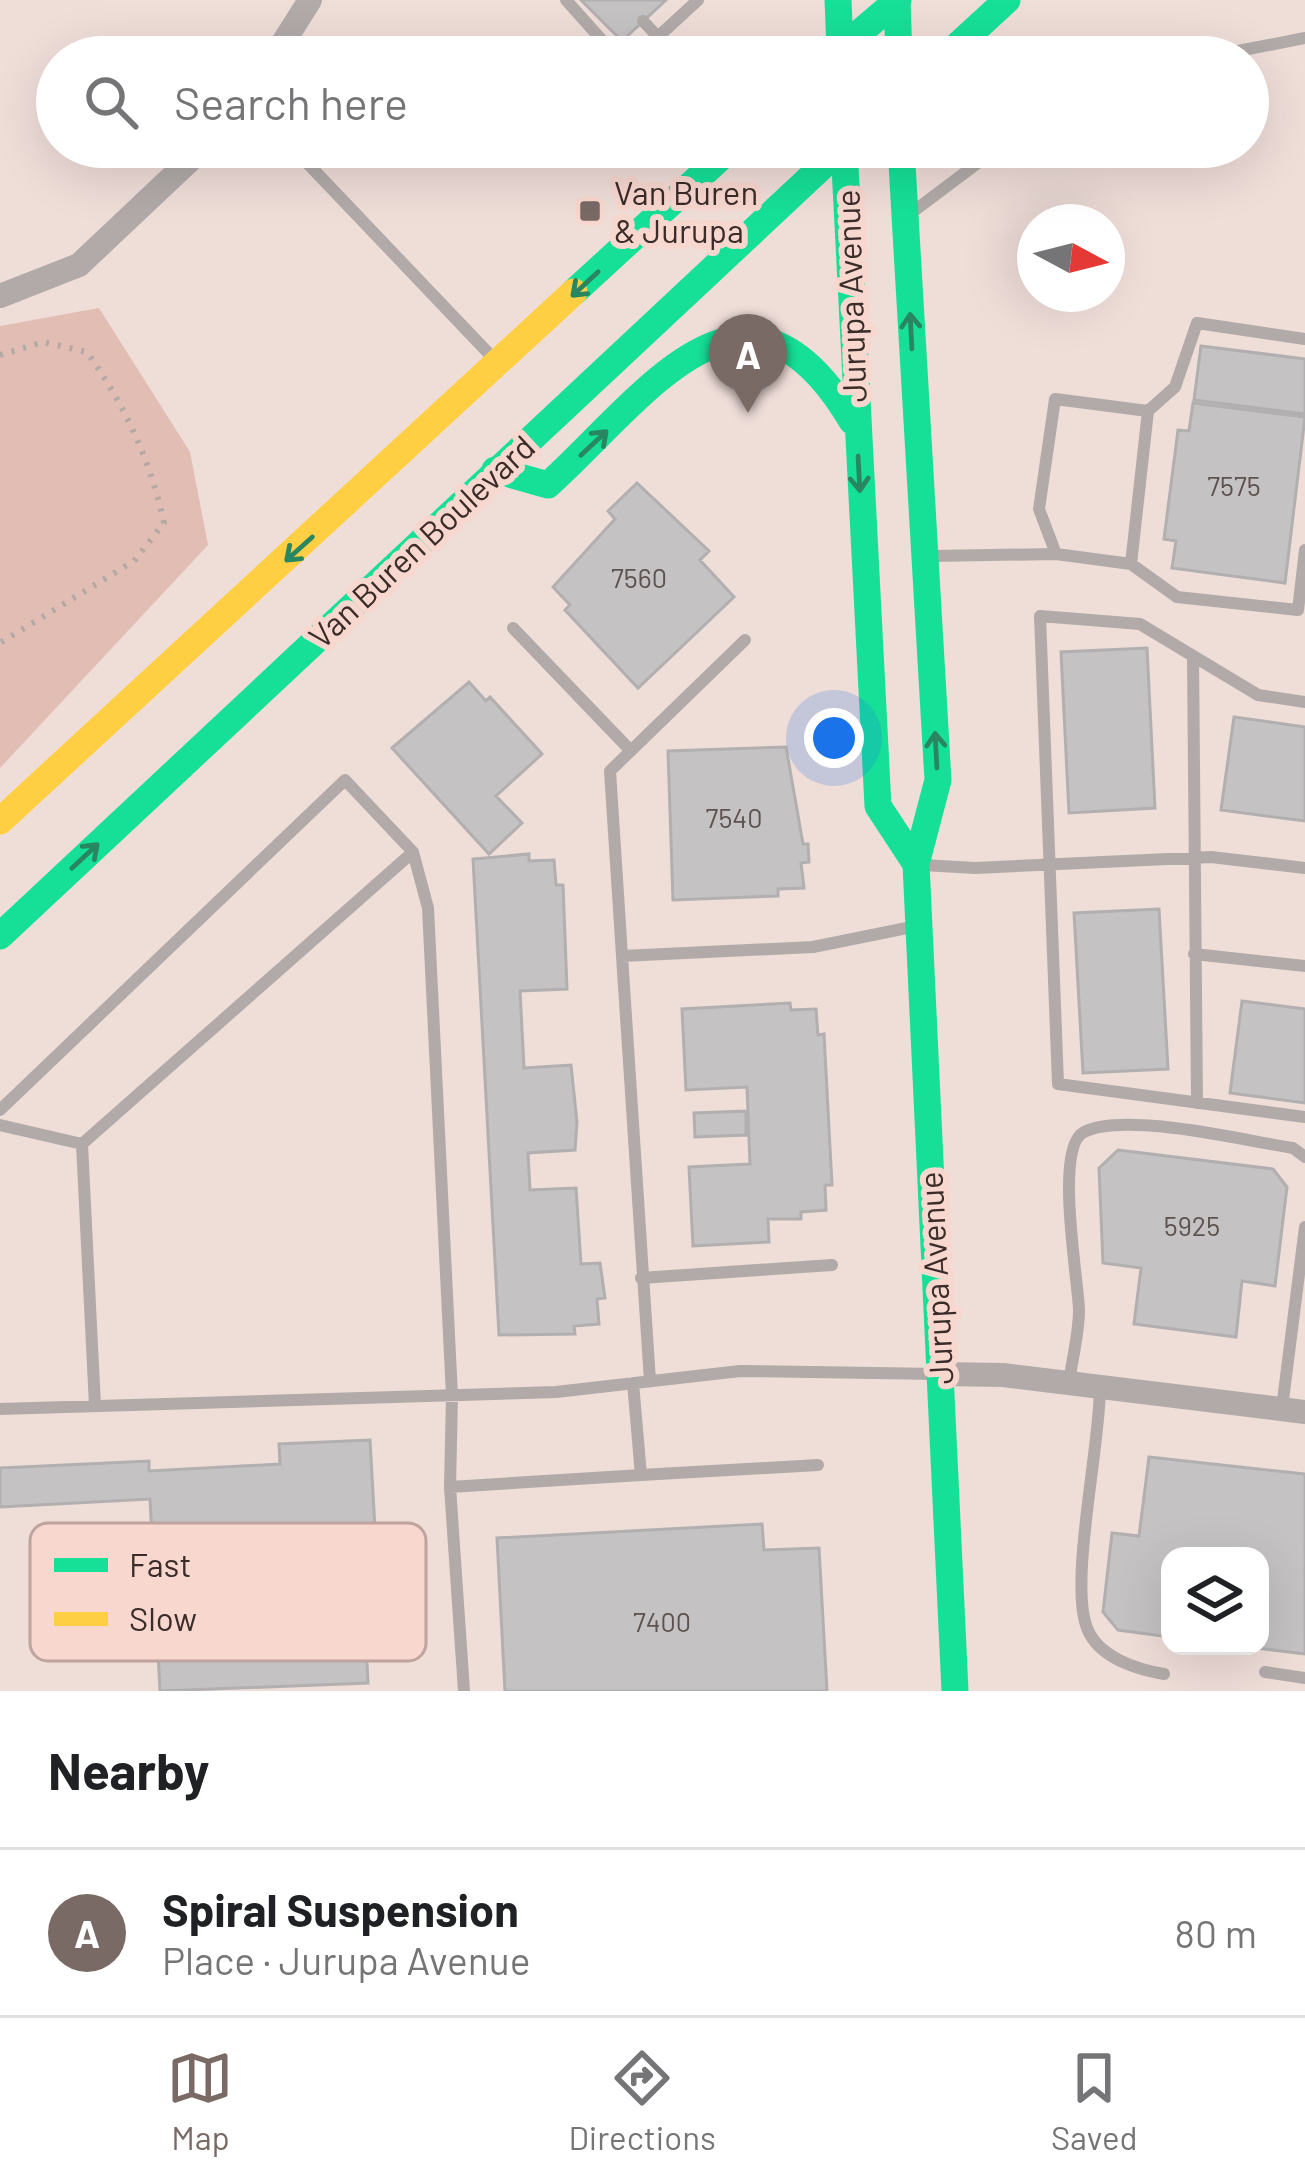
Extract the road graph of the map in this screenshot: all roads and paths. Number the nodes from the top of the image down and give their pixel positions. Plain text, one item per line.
1 (310, 0) edge
2 (566, 0) edge
3 (838, 0) edge
4 (897, 0) edge
5 (1007, 0) edge
6 (695, 1) edge
7 (643, 22) dead end
8 (287, 36) edge
9 (598, 36) edge
10 (657, 36) edge
11 (659, 36) edge
12 (837, 36) edge
13 (857, 36) edge
14 (898, 36) edge
15 (968, 36) edge
16 (1305, 38) edge
17 (1269, 45) edge
18 (182, 168) edge
19 (312, 168) edge
20 (709, 168) edge
21 (820, 168) edge
22 (844, 168) edge
23 (902, 168) edge
24 (971, 168) edge
25 (904, 218) junction
26 (9, 294) edge
27 (1305, 339) edge
28 (0, 355) edge
29 (499, 364) junction
30 (1148, 411) junction
31 (856, 428) junction
32 (495, 470) junction
33 (1305, 550) edge
34 (1056, 554) junction
35 (925, 556) junction
36 (1132, 564) junction
37 (513, 628) dead end
38 (745, 640) dead end
39 (0, 644) edge
40 (1193, 656) junction
41 (1305, 702) edge
42 (631, 751) junction
43 (0, 821) edge
44 (413, 851) junction
45 (1192, 857) junction
46 (916, 864) junction
47 (1047, 864) junction
48 (1305, 868) edge
49 (919, 926) junction
50 (0, 936) edge
51 (1194, 954) junction
52 (622, 956) junction
53 (1305, 966) edge
54 (1197, 1102) junction
55 (0, 1110) edge
56 (1305, 1117) edge
57 (0, 1125) edge
58 (82, 1144) junction
59 (1305, 1157) edge
60 (1305, 1227) edge
61 (832, 1265) dead end
62 (641, 1278) junction
63 (939, 1374) junction
64 (650, 1382) junction
65 (1069, 1383) junction
66 (633, 1384) junction
67 (1100, 1387) junction
68 (452, 1396) junction
69 (95, 1406) junction
70 (0, 1409) edge
71 (1293, 1411) edge
72 (818, 1466) dead end
73 (640, 1475) junction
74 (450, 1487) junction
75 (1265, 1672) dead end
76 (1164, 1674) dead end
77 (1305, 1678) edge
78 (464, 1691) edge
79 (955, 1691) edge

1 - 8 street
2 - 9 lane
3 - 12 main road
4 - 13 main road
4 - 14 main road
5 - 15 main road
6 - 11 lane
7 - 10 lane
16 - 17 lane
18 - 26 street
19 - 29 lane
20 -> 29 main road
21 - 32 main road, Van Buren Boulevard
22 - 31 main road, Jurupa Avenue
23 - 25 main road, Jurupa Avenue
24 - 25 lane
35 -> 25 main road, Jurupa Avenue
27 - 30 lane
28 - 39 path
29 -> 43 main road
30 - 34 lane
30 - 36 lane
32 -> 31 main road
31 -> 46 main road, Jurupa Avenue
50 -> 32 main road, Van Buren Boulevard
33 - 36 lane
34 - 35 lane
34 - 36 lane
46 -> 35 main road, Jurupa Avenue
37 - 42 lane
38 - 42 lane
40 - 41 lane
40 - 45 lane
40 - 47 lane
42 - 52 lane
44 - 55 lane
44 - 58 lane
44 - 68 lane
45 - 47 lane
45 - 48 lane
45 - 51 lane
46 - 47 lane
46 - 49 main road, Jurupa Avenue
47 - 54 lane
49 - 52 lane
49 - 63 main road, Jurupa Avenue
51 - 53 lane
51 - 54 lane
52 - 62 lane
54 - 56 lane
57 - 58 lane
58 - 69 lane
59 - 65 lane
60 - 71 lane
61 - 62 lane
62 - 64 lane
63 - 64 lane
63 - 65 street
63 - 79 main road, Jurupa Avenue
64 - 66 lane
65 - 67 street
66 - 68 lane
66 - 73 lane
67 - 71 street
67 - 76 lane
68 - 69 lane
68 - 74 lane
69 - 70 lane
72 - 73 lane
73 - 74 lane
74 - 78 lane
75 - 77 lane

